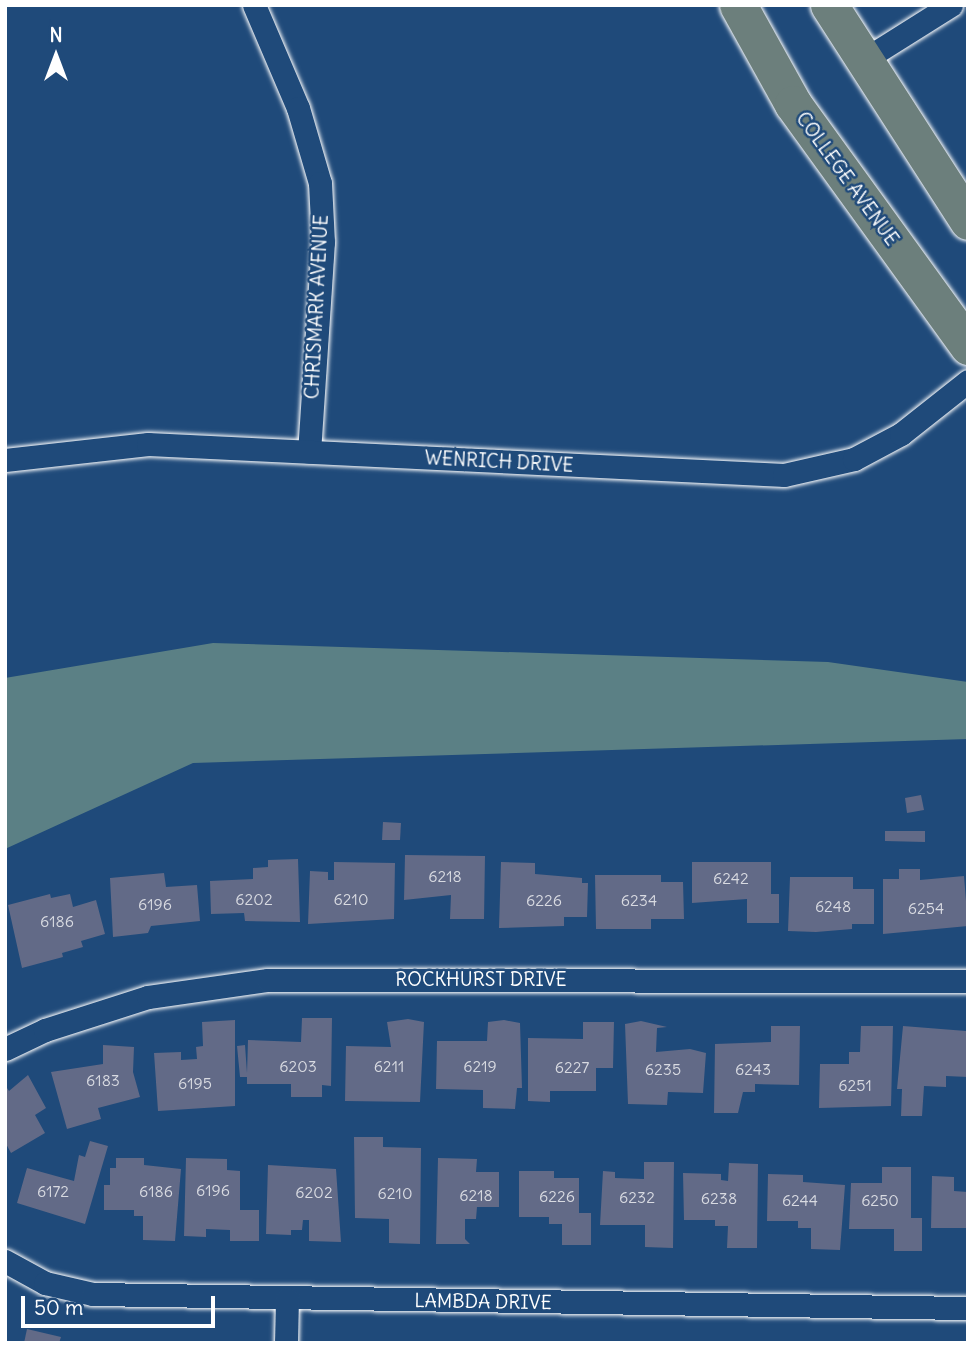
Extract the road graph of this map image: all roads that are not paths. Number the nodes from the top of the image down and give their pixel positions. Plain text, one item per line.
1 (254, 5) edge
2 (738, 5) edge
3 (829, 5) edge
4 (951, 5) edge
5 (862, 61) junction
6 (968, 221) edge
7 (968, 346) edge
8 (968, 381) edge
9 (309, 453) junction
10 (5, 460) edge
11 (968, 981) edge
12 (5, 1049) edge
13 (5, 1261) edge
14 (287, 1299) junction
15 (968, 1308) edge
16 (286, 1343) edge

1 - 9 street, CHRISMARK AVENUE
2 - 7 main road, COLLEGE AVENUE
3 - 5 main road
4 - 5 street
5 - 6 main road
8 - 9 street, WENRICH DRIVE
9 - 10 street, WENRICH DRIVE
11 - 12 street, ROCKHURST DRIVE
13 - 14 street, LAMBDA DRIVE
14 - 15 street, LAMBDA DRIVE
14 - 16 street

